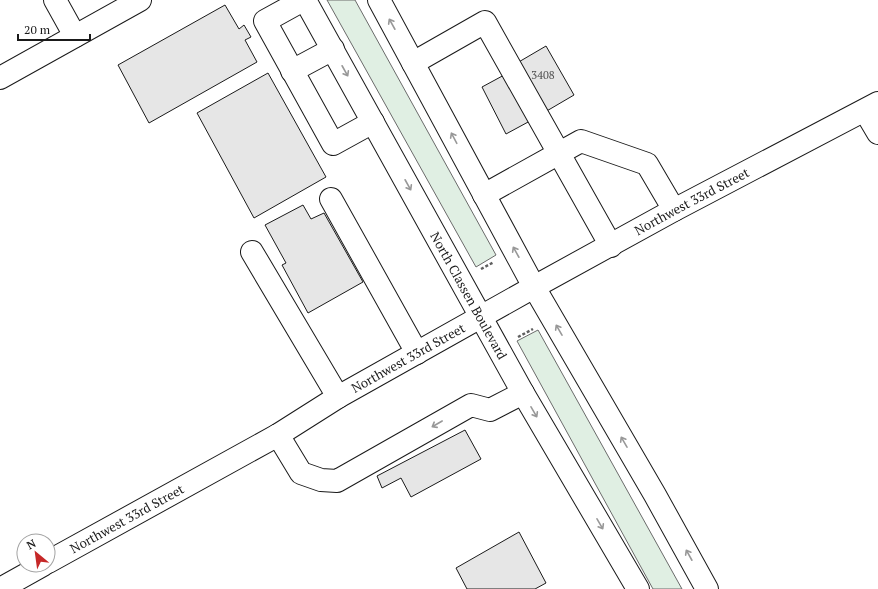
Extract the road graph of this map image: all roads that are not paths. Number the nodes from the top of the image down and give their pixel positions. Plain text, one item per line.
1 (55, 0) edge
2 (140, 0) edge
3 (304, 0) edge
4 (379, 0) edge
5 (75, 36) junction
6 (333, 49) junction
7 (413, 62) junction
8 (292, 71) junction
9 (0, 78) edge
10 (872, 107) edge
11 (373, 122) junction
12 (878, 133) edge
13 (559, 153) junction
14 (484, 195) junction
15 (331, 198) dead end
16 (674, 210) junction
17 (611, 246) junction
18 (252, 252) dead end
19 (534, 287) junction
20 (481, 316) junction
21 (417, 353) junction
22 (523, 393) junction
23 (338, 398) junction
24 (278, 435) junction
25 (56, 558) edge
26 (29, 573) edge
27 (0, 589) edge
28 (638, 589) edge
29 (707, 589) edge

1 - 5 main road
2 - 5 main road
3 - 6 main road, North Classen Boulevard
3 - 8 main road
7 -> 4 main road
5 - 9 main road
6 - 8 main road
6 -> 11 main road, North Classen Boulevard
7 - 13 main road
14 -> 7 main road
8 - 11 main road
10 - 12 main road
10 - 16 main road, Northwest 33rd Street
11 -> 20 main road, North Classen Boulevard
13 - 14 main road
13 - 16 main road
13 - 17 main road
19 -> 14 main road
15 - 21 main road
16 - 17 main road, Northwest 33rd Street
17 - 19 main road, Northwest 33rd Street
18 - 23 main road
19 - 20 main road, Northwest 33rd Street
29 -> 19 main road
20 - 21 main road, Northwest 33rd Street
20 - 22 main road, North Classen Boulevard
21 - 23 main road, Northwest 33rd Street
22 -> 24 main road
22 -> 28 main road, North Classen Boulevard
23 - 24 main road, Northwest 33rd Street
24 - 25 main road, Northwest 33rd Street
26 - 27 main road

